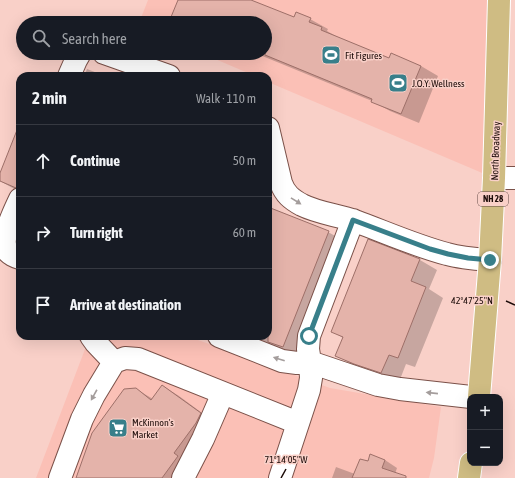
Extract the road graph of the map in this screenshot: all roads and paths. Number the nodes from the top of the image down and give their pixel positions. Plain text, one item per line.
1 (499, 0) edge
2 (76, 60) edge
3 (124, 60) edge
4 (71, 72) edge
5 (158, 72) edge
6 (272, 166) edge
7 (505, 178) edge
8 (274, 185) edge
9 (16, 209) edge
10 (353, 220) junction
11 (16, 257) edge
12 (490, 260) junction
13 (94, 340) edge
14 (229, 340) edge
15 (114, 362) junction
16 (310, 362) junction
17 (223, 393) junction
18 (479, 394) edge
19 (467, 397) edge
20 (298, 423) junction
21 (471, 466) edge
22 (60, 478) edge
23 (183, 478) edge
24 (280, 478) edge
25 (469, 478) edge

1 - 7 main road, North Broadway / NH 28
2 - 4 lane
3 - 5 lane
6 - 8 lane
7 - 12 main road, North Broadway / NH 28
8 -> 10 lane
9 - 11 lane
10 - 12 lane
10 - 16 lane
12 - 18 main road, North Broadway / NH 28
13 - 15 lane
16 -> 14 lane
15 - 17 lane
15 -> 22 lane
19 -> 16 lane
16 - 20 lane
17 - 20 lane
17 - 23 lane
20 - 24 lane
21 - 25 main road

